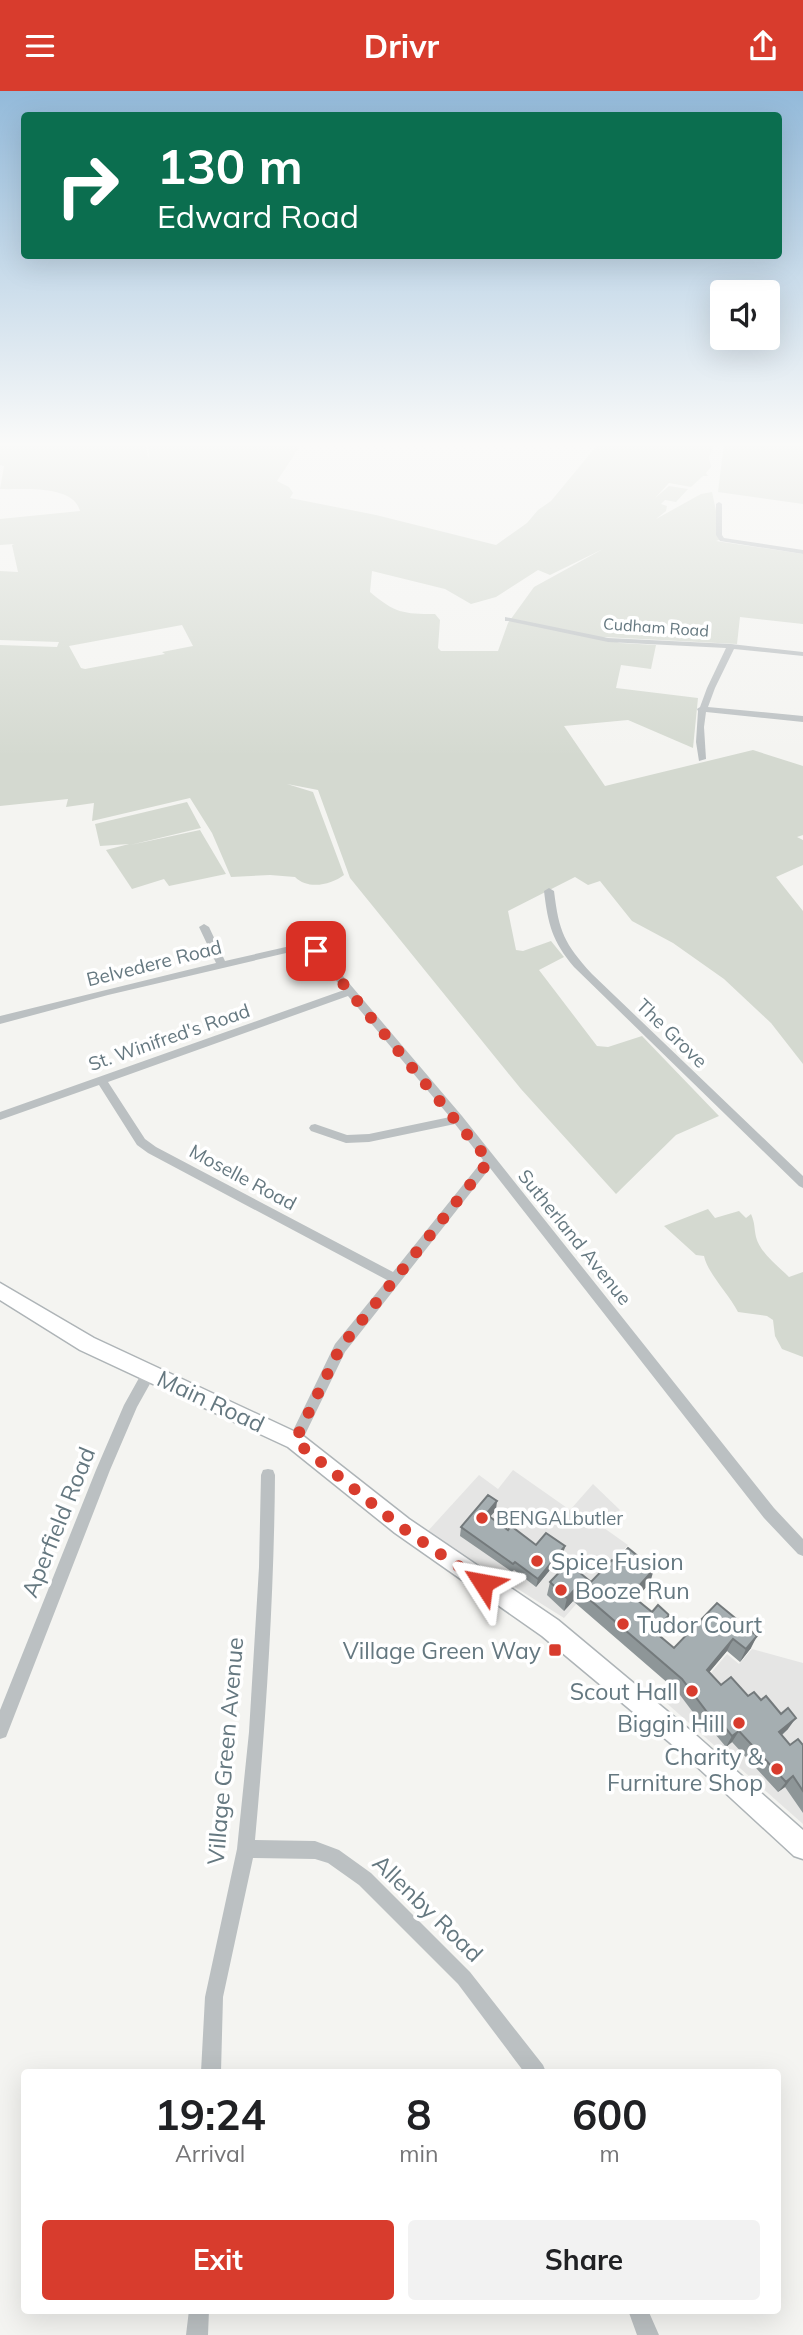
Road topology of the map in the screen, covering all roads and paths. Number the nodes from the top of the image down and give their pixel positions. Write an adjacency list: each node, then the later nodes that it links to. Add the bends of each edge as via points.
1 (774, 548): 2 (street)
2 (803, 552)
3 (508, 619): 4 (street, Cudham Road, via 608,640)
4 (731, 646): 5 (street, Cudham Road); 6 (street)
5 (803, 654)
6 (701, 709): 7 (street); 8 (street, via 698,739)
7 (803, 719)
8 (702, 759)
9 (549, 891): 20 (street, The Grove, via 554,930 562,948)
10 (204, 927): 12 (street)
11 (316, 951): 12 (street, Belvedere Road, via 299,947); 13 (street, Sutherland Avenue)
12 (222, 965): 14 (street, Belvedere Road)
13 (350, 992): 15 (street, St. Winifred's Road); 17 (street, Sutherland Avenue)
14 (0, 1020)
15 (101, 1080): 16 (street, St. Winifred's Road); 21 (street, Moselle Road, via 141,1142 152,1150)
16 (0, 1116)
17 (458, 1119): 18 (street, via 369,1138 345,1139); 19 (street, Sutherland Avenue)
18 (316, 1128)
19 (489, 1161): 21 (street); 26 (street, Sutherland Avenue, via 769,1513)
20 (803, 1183)
21 (394, 1278): 24 (street, via 340,1348)
22 (0, 1290): 23 (main road, Main Road, via 88,1344)
23 (149, 1373): 24 (main road, Main Road); 27 (street, Aperfield Road, via 103,1470)
24 (295, 1441): 28 (main road, Main Road, via 401,1527 550,1628)
25 (268, 1475): 29 (street, Village Green Avenue, via 267,1567)
26 (803, 1549)
27 (0, 1731)
28 (803, 1847)
29 (246, 1849): 30 (street, Village Green Avenue, via 215,1997); 31 (street, Allenby Road, via 315,1850 333,1856 365,1879 464,1978)
30 (211, 2069)
31 (534, 2069)
32 (199, 2314): 34 (street)
33 (640, 2314): 35 (street)
34 (197, 2335)
35 (648, 2335)

